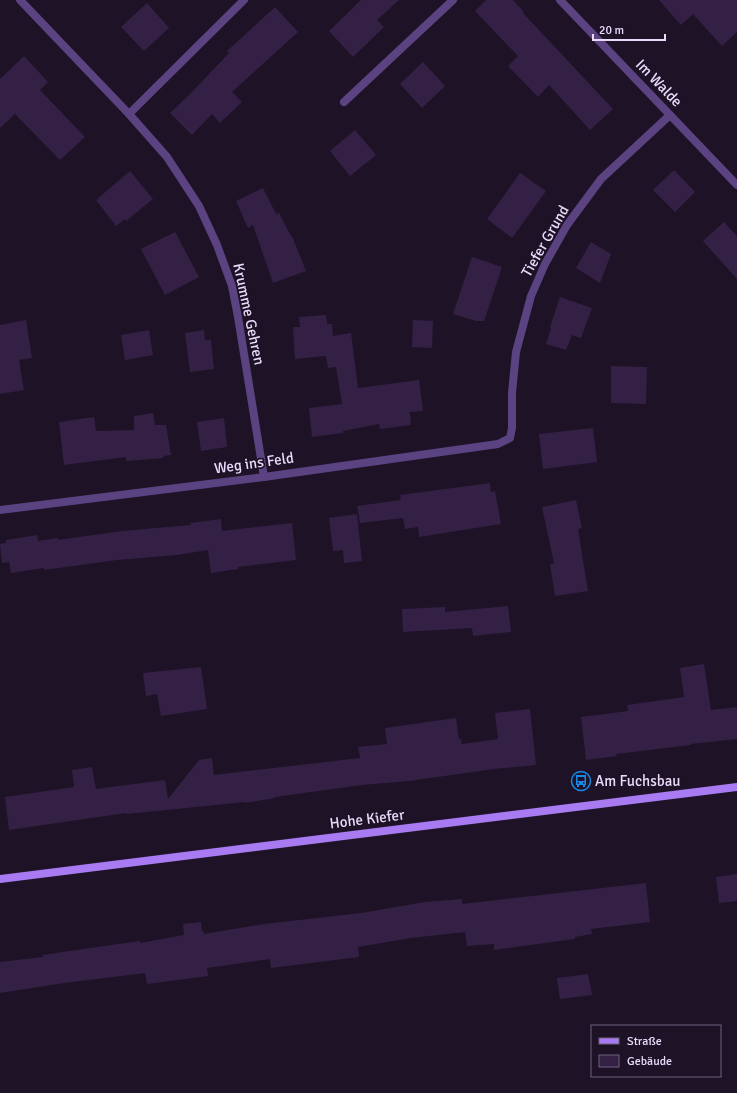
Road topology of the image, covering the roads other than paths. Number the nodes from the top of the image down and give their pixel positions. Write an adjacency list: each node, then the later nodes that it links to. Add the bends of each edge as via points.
1 (20, 0): 6 (street, Krumme Gehren)
2 (244, 0): 6 (street)
3 (453, 0): 5 (street)
4 (560, 0): 7 (street, Im Walde)
5 (344, 102)
6 (129, 114): 10 (street, Krumme Gehren, via 167,157 199,206 217,245 232,286)
7 (670, 115): 8 (street, Im Walde); 9 (street, Tiefer Grund, via 601,179 567,225 545,264 531,296 516,352)
8 (737, 185)
9 (510, 438): 10 (street, Weg ins Feld, via 498,444)
10 (264, 476): 11 (street, Weg ins Feld)
11 (0, 510)
12 (737, 787): 13 (street, Hohe Kiefer)
13 (0, 879)

